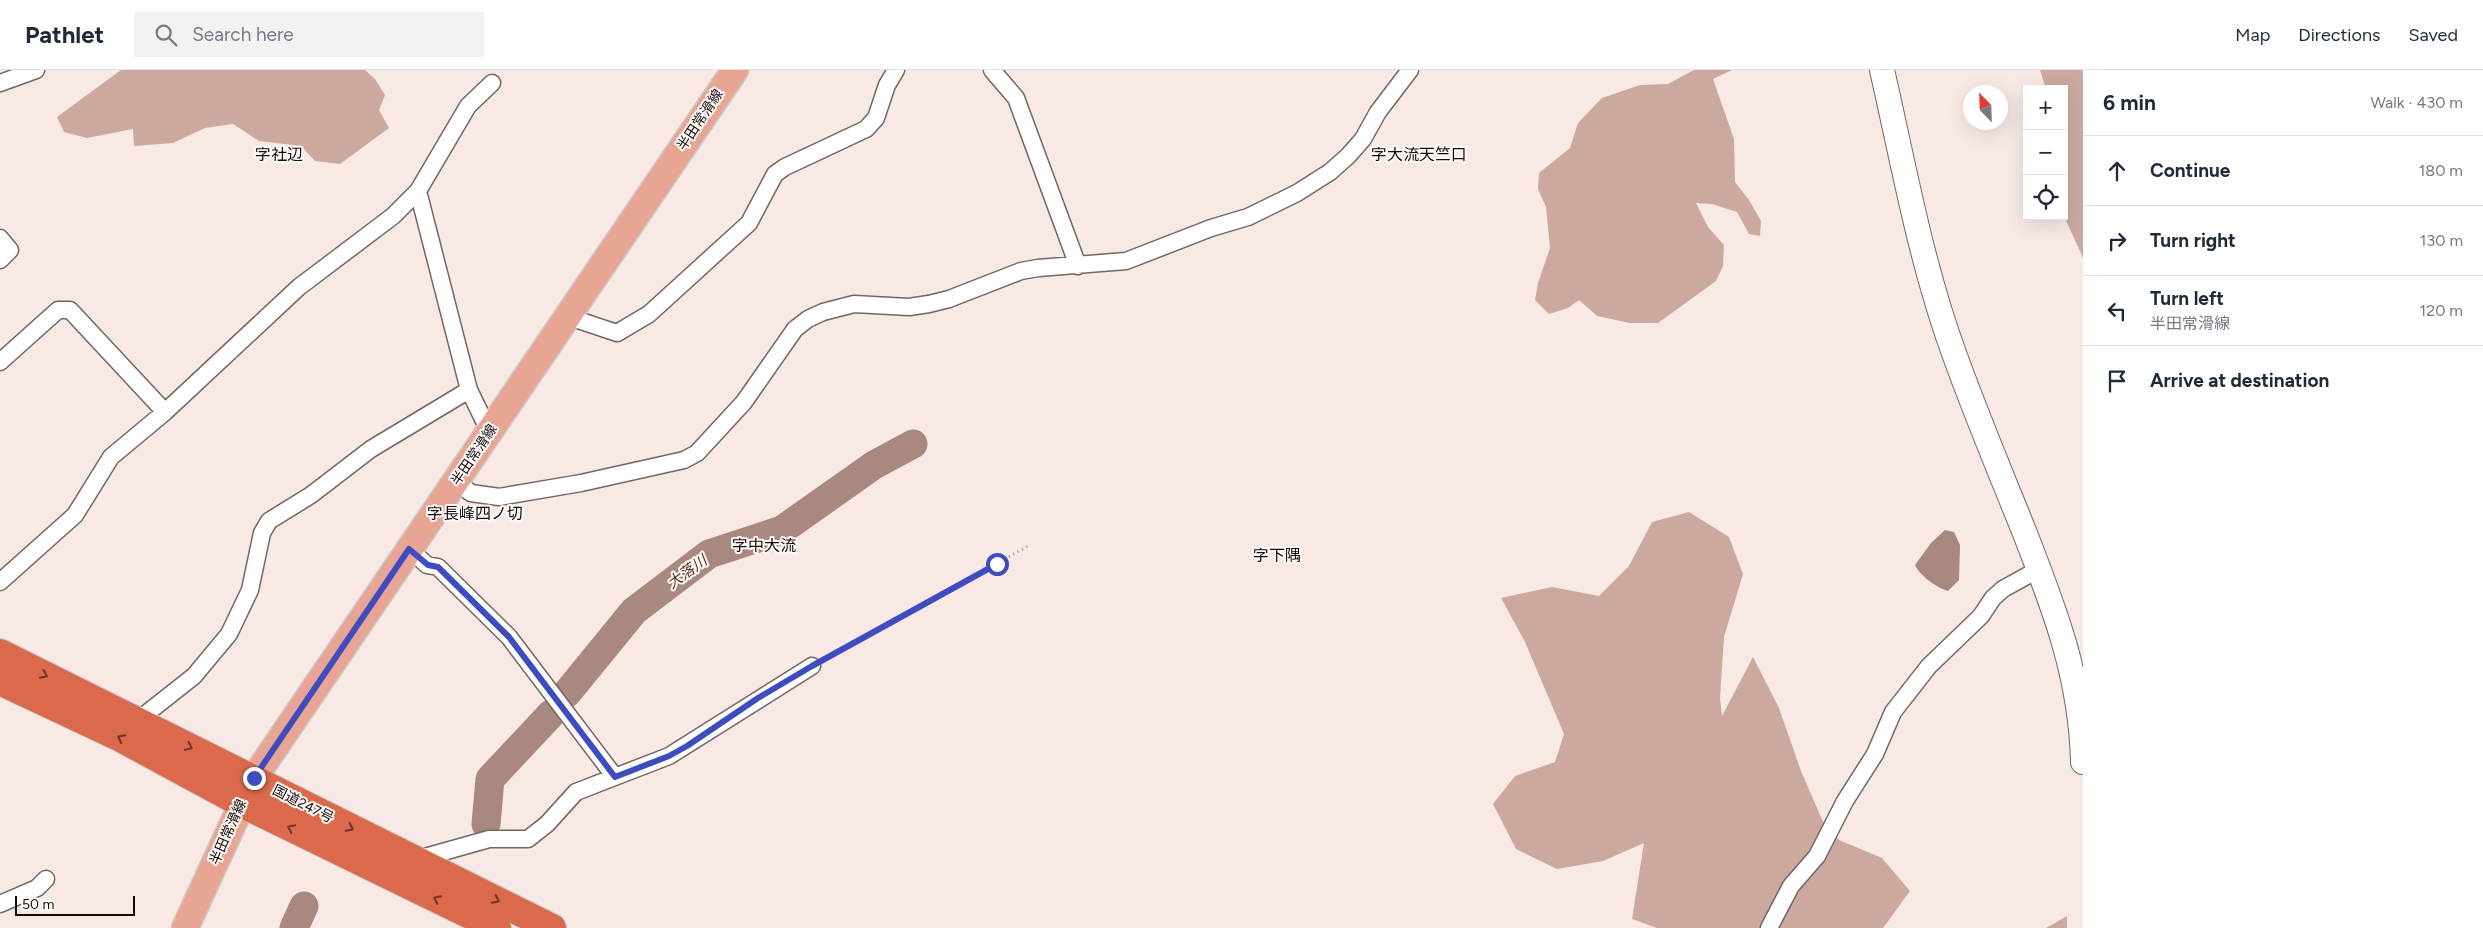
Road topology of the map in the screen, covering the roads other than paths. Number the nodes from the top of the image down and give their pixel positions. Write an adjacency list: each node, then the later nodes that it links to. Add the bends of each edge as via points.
1 (36, 70): 7 (street)
2 (734, 70): 13 (main road, 半田常滑線)
3 (896, 70): 13 (street, via 887,85 876,118 866,129 775,174 749,222 649,314 617,333)
4 (992, 70): 12 (street, via 1016,98)
5 (1410, 70): 12 (street, via 1348,156 1297,193 1248,217 1136,258)
6 (1882, 70): 20 (street, via 1935,296 1955,356)
7 (0, 83)
8 (492, 83): 9 (street, via 468,106)
9 (418, 191): 15 (street); 16 (street, via 392,216 299,287)
10 (0, 238): 11 (street, via 10,250)
11 (0, 260)
12 (1078, 266): 18 (street, via 1021,271 949,300 928,304 854,304 823,312 796,329 744,402 698,453 684,460 581,484 499,497 471,493)
13 (566, 316): 17 (main road, 半田常滑線)
14 (0, 362): 16 (street, via 58,310 70,310)
15 (469, 390): 17 (street); 25 (street, via 371,449 311,495 269,520 262,533 250,590 229,634 194,676)
16 (165, 412): 21 (street, via 111,457 75,515)
17 (489, 431): 18 (main road, 半田常滑線)
18 (456, 482): 19 (main road, 半田常滑線)
19 (409, 549): 27 (street, via 428,565 438,567 509,637); 28 (main road, 半田常滑線)
20 (2039, 569): 26 (street, via 2062,629 2074,677); 36 (street, via 1993,598 1981,616 1929,666 1893,712 1875,754 1817,856 1791,886)
21 (0, 582)
22 (0, 654): 25 (highway, 国道247号, one-way to 25)
23 (812, 666): 27 (street, via 687,746)
24 (0, 681): 29 (highway, 国道247号, one-way to 24, via 119,737)
25 (137, 721): 28 (highway, 国道247号, one-way to 28)
26 (2083, 762)
27 (615, 777): 30 (street, via 576,792 528,839 489,839 425,857)
28 (254, 778): 29 (main road, 半田常滑線); 30 (highway, 国道247号, one-way to 30)
29 (241, 803): 33 (main road, 半田常滑線); 34 (highway, 国道247号, one-way to 29)
30 (420, 863): 35 (highway, 国道247号, one-way to 35)
31 (46, 878): 32 (street, via 37,888)
32 (0, 904)
33 (185, 928)
34 (497, 928)
35 (552, 928)
36 (1769, 928)

